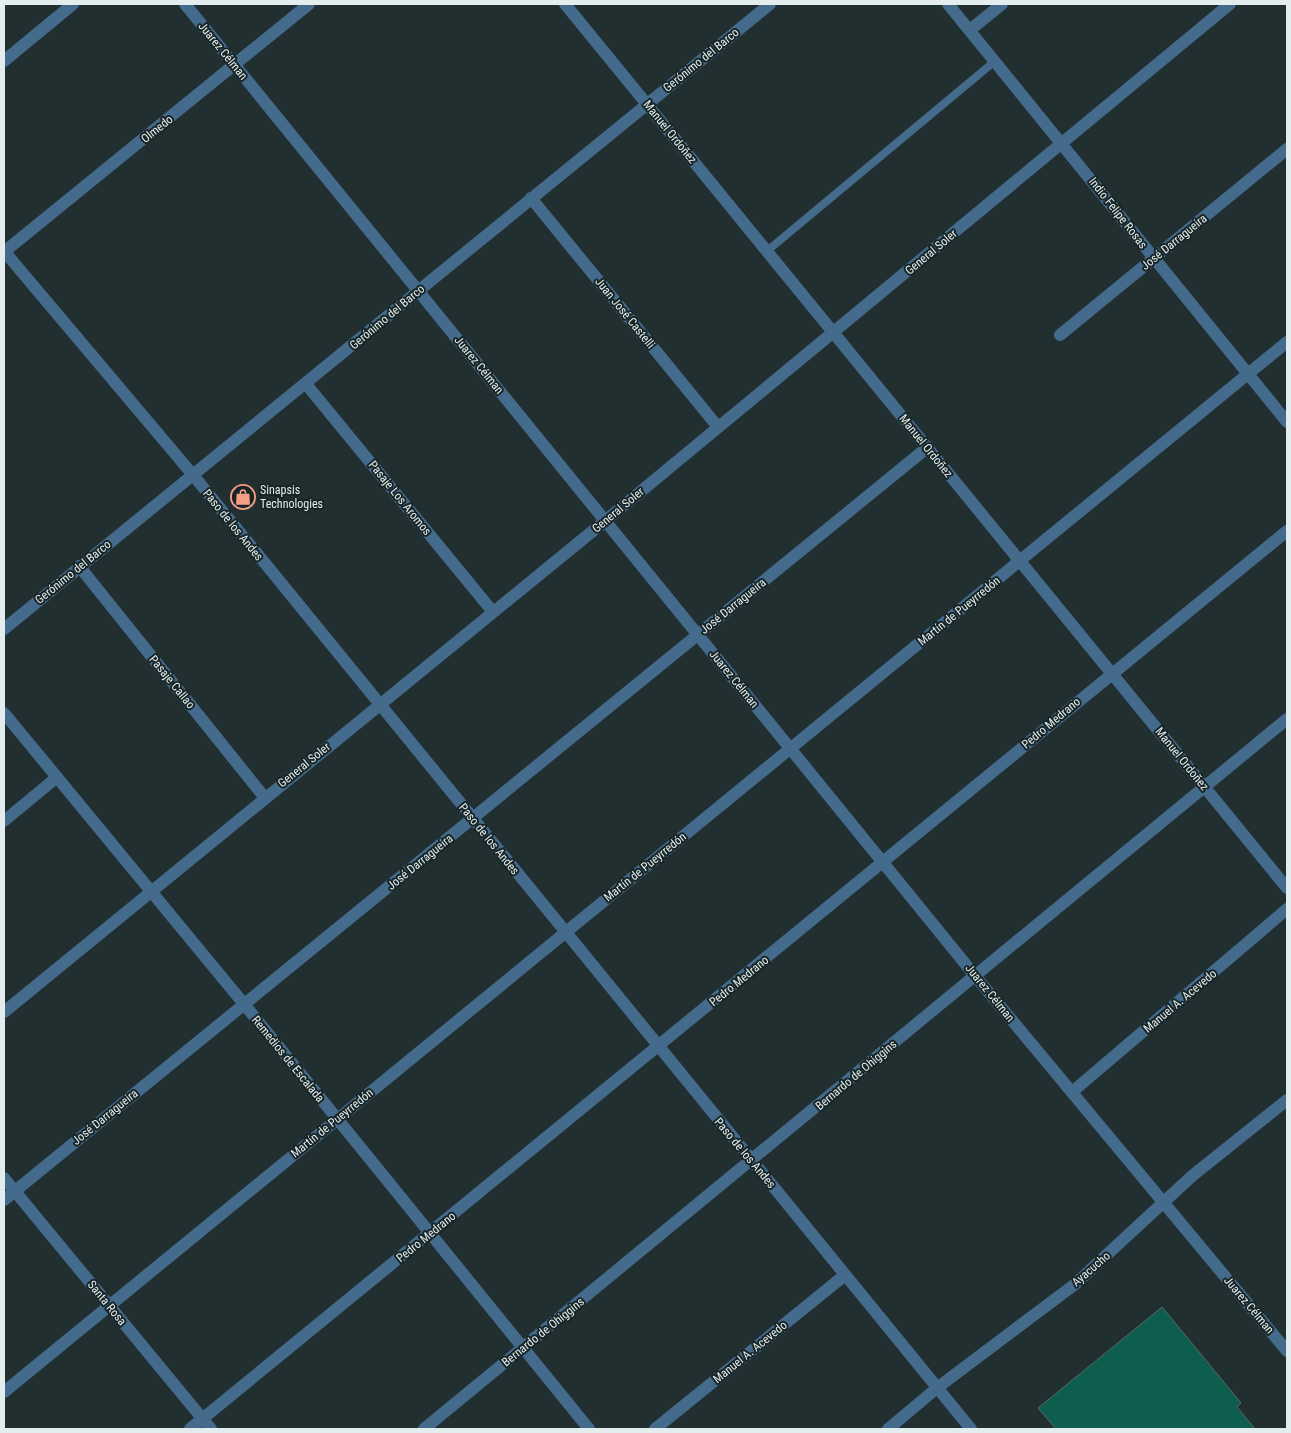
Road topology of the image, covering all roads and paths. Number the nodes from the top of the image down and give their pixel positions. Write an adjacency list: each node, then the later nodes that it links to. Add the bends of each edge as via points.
1 (73, 4): 10 (street)
2 (185, 4): 12 (street, Juarez Célman)
3 (309, 4): 12 (street, Olmedo)
4 (565, 4): 13 (street, Manuel Ordoñez)
5 (770, 4): 13 (street, Gerónimo del Barco)
6 (948, 4): 9 (street, Indio Felipe Rosas)
7 (1002, 4): 9 (street)
8 (1230, 4): 14 (street, General Soler)
9 (970, 30): 11 (street, Indio Felipe Rosas)
10 (4, 61)
11 (995, 61): 14 (street, Indio Felipe Rosas); 17 (lane)
12 (235, 66): 18 (street, Olmedo); 20 (street, Juarez Célman)
13 (647, 104): 16 (street, Gerónimo del Barco); 17 (street, Manuel Ordoñez)
14 (1062, 143): 19 (street, Indio Felipe Rosas); 21 (street, General Soler)
15 (1287, 149): 19 (street, José Darragueira)
16 (531, 198): 20 (street, Gerónimo del Barco); 27 (street, Juan José Castelli)
17 (767, 251): 21 (street, Manuel Ordoñez)
18 (4, 252): 29 (street, Paso de los Andes)
19 (1154, 259): 22 (street, José Darragueira); 24 (street, Indio Felipe Rosas)
20 (419, 290): 25 (street, Gerónimo del Barco); 30 (street, Juarez Célman)
21 (833, 332): 27 (street, General Soler); 28 (street, Manuel Ordoñez)
22 (1060, 335)
23 (1287, 342): 24 (street, Martín de Pueyrredón)
24 (1248, 375): 26 (street, Indio Felipe Rosas); 32 (street, Martín de Pueyrredón)
25 (306, 384): 29 (street, Gerónimo del Barco); 34 (street, Pasaje Los Aromos)
26 (1287, 422)
27 (718, 427): 30 (street, General Soler)
28 (928, 448): 32 (street, Manuel Ordoñez); 36 (street, José Darragueira)
29 (192, 475): 33 (street, Gerónimo del Barco); 38 (street, Paso de los Andes)
30 (605, 521): 34 (street, General Soler); 36 (street, Juarez Célman)
31 (1287, 531): 37 (street, Pedro Medrano)
32 (1020, 561): 37 (street, Manuel Ordoñez); 41 (street, Martín de Pueyrredón)
33 (79, 566): 35 (street, Gerónimo del Barco); 44 (street, Pasaje Callao)
34 (493, 612): 38 (street, General Soler)
35 (4, 629)
36 (698, 634): 41 (street, Juarez Célman); 45 (street, José Darragueira)
37 (1112, 673): 43 (street, Manuel Ordoñez); 47 (street, Pedro Medrano)
38 (379, 704): 44 (street, General Soler); 45 (street, Paso de los Andes)
39 (4, 713): 42 (street, Remedios de Escalada)
40 (1287, 720): 43 (street, Bernardo de Ohiggins)
41 (791, 749): 47 (street, Juarez Célman); 51 (street, Martín de Pueyrredón)
42 (56, 778): 46 (street); 49 (street, Remedios de Escalada)
43 (1205, 787): 48 (street, Manuel Ordoñez); 52 (street, Bernardo de Ohiggins)
44 (265, 798): 49 (street, General Soler)
45 (473, 819): 51 (street, Paso de los Andes); 53 (street, José Darragueira)
46 (4, 821)
47 (884, 862): 52 (street, Juarez Célman); 55 (street, Pedro Medrano)
48 (1287, 888)
49 (151, 891): 53 (street, Remedios de Escalada); 54 (street, General Soler)
50 (1287, 909): 56 (street, Manuel A. Acevedo)
51 (564, 933): 55 (street, Paso de los Andes); 58 (street, Martín de Pueyrredón)
52 (976, 977): 56 (street, Juarez Célman); 59 (street, Bernardo de Ohiggins)
53 (244, 1004): 58 (street, Remedios de Escalada); 61 (street, José Darragueira)
54 (4, 1012)
55 (657, 1047): 59 (street, Paso de los Andes); 64 (street, Pedro Medrano)
56 (1072, 1092): 63 (street, Juarez Célman)
57 (1287, 1100): 63 (street, Ayacucho, via 1192,1176)
58 (337, 1119): 64 (street, Remedios de Escalada); 66 (street, Martín de Pueyrredón)
59 (752, 1161): 65 (street, Paso de los Andes); 67 (street, Bernardo de Ohiggins)
60 (4, 1178): 61 (street, Santa Rosa)
61 (15, 1191): 62 (street, José Darragueira); 66 (street, Santa Rosa)
62 (4, 1200)
63 (1164, 1203): 68 (street, Juarez Célman); 69 (street, Ayacucho, via 1074,1285)
64 (430, 1234): 67 (street, Remedios de Escalada); 71 (street, Pedro Medrano)
65 (846, 1275): 69 (street, Paso de los Andes); 75 (street, Manuel A. Acevedo)
66 (110, 1306): 70 (street, Martín de Pueyrredón); 71 (street, Santa Rosa)
67 (522, 1348): 73 (street, Bernardo de Ohiggins); 74 (street, Remedios de Escalada)
68 (1287, 1351)
69 (937, 1388): 76 (street, Ayacucho); 77 (street, Paso de los Andes)
70 (4, 1392)
71 (207, 1424): 72 (street, Pedro Medrano)
72 (190, 1429)
73 (424, 1429)
74 (589, 1429)
75 (656, 1429)
76 (888, 1429)
77 (971, 1429)

